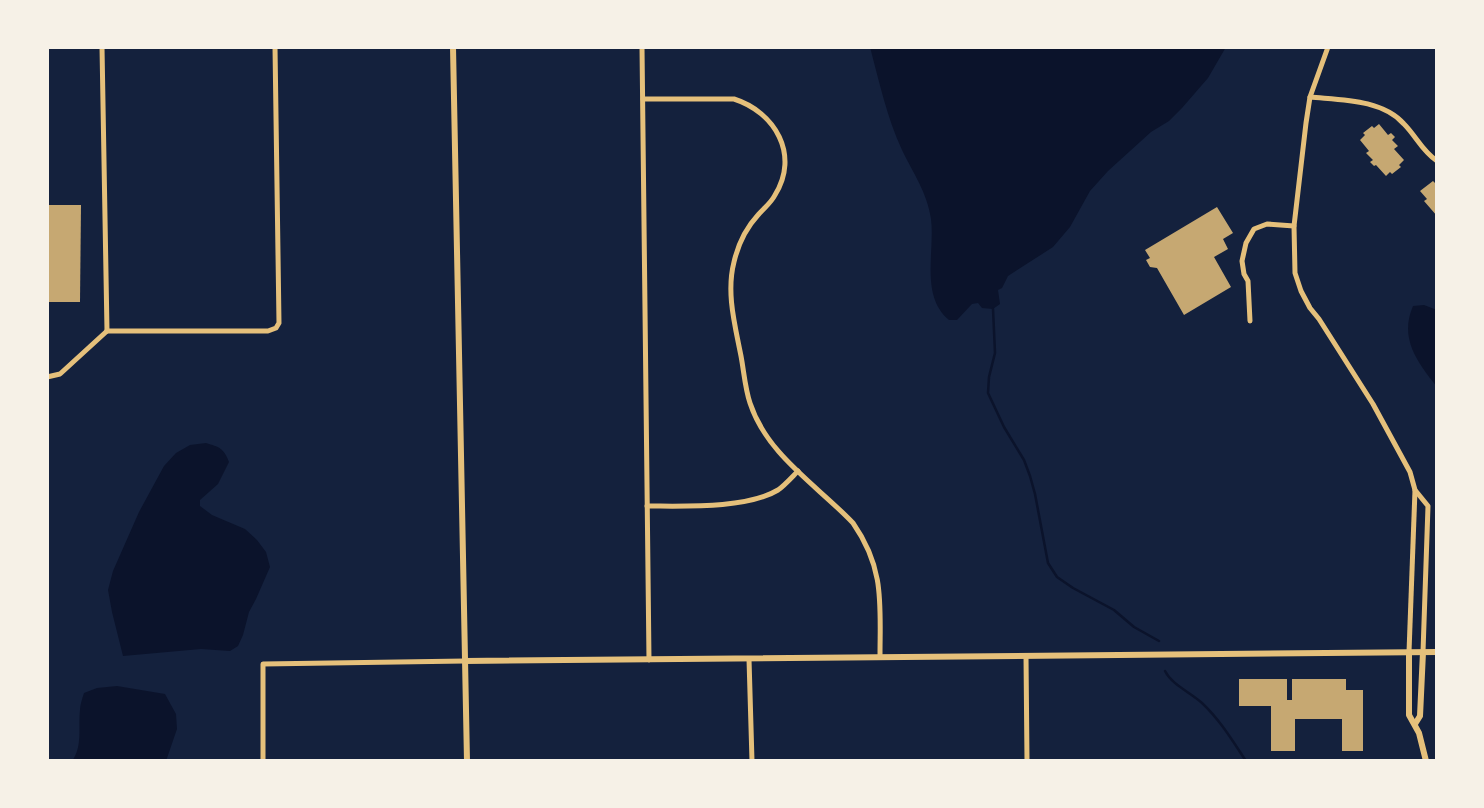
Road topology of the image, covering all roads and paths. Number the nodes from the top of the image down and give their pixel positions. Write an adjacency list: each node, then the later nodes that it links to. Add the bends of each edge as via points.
1 (102, 47): 11 (street)
2 (275, 47): 11 (street, via 280,318 276,328)
3 (453, 47): 25 (street)
4 (642, 47): 7 (street)
5 (1328, 47): 6 (street)
6 (1310, 97): 8 (street, via 1370,104 1387,111 1406,125); 9 (street)
7 (643, 99): 13 (street, via 734,99 765,116 779,135 785,160 781,184 739,245 731,292 755,418 773,446); 15 (street)
8 (1437, 161)
9 (1294, 226): 10 (street, via 1266,224 1254,229 1246,243 1242,261); 14 (street, via 1295,273 1301,291 1373,404)
10 (1250, 321)
11 (107, 331): 12 (street, via 60,374)
12 (47, 377)
13 (798, 471): 15 (street, via 778,490 741,502); 22 (street, via 853,523 870,552 879,586)
14 (1415, 489): 16 (street); 18 (street)
15 (647, 506): 24 (street)
16 (1428, 506): 17 (street); 19 (street)
17 (1437, 507)
18 (1409, 652): 19 (street); 21 (street); 26 (street, via 1409,715)
19 (1423, 652): 20 (street); 26 (street, via 1420,716)
20 (1437, 652)
21 (1026, 656): 22 (street); 30 (street)
22 (880, 657): 23 (street)
23 (749, 659): 24 (street); 29 (street)
24 (649, 660): 25 (street)
25 (465, 661): 27 (street, via 263,664); 28 (street)
26 (1415, 724): 31 (street)
27 (263, 761)
28 (467, 761)
29 (752, 761)
30 (1027, 761)
31 (1426, 761)

